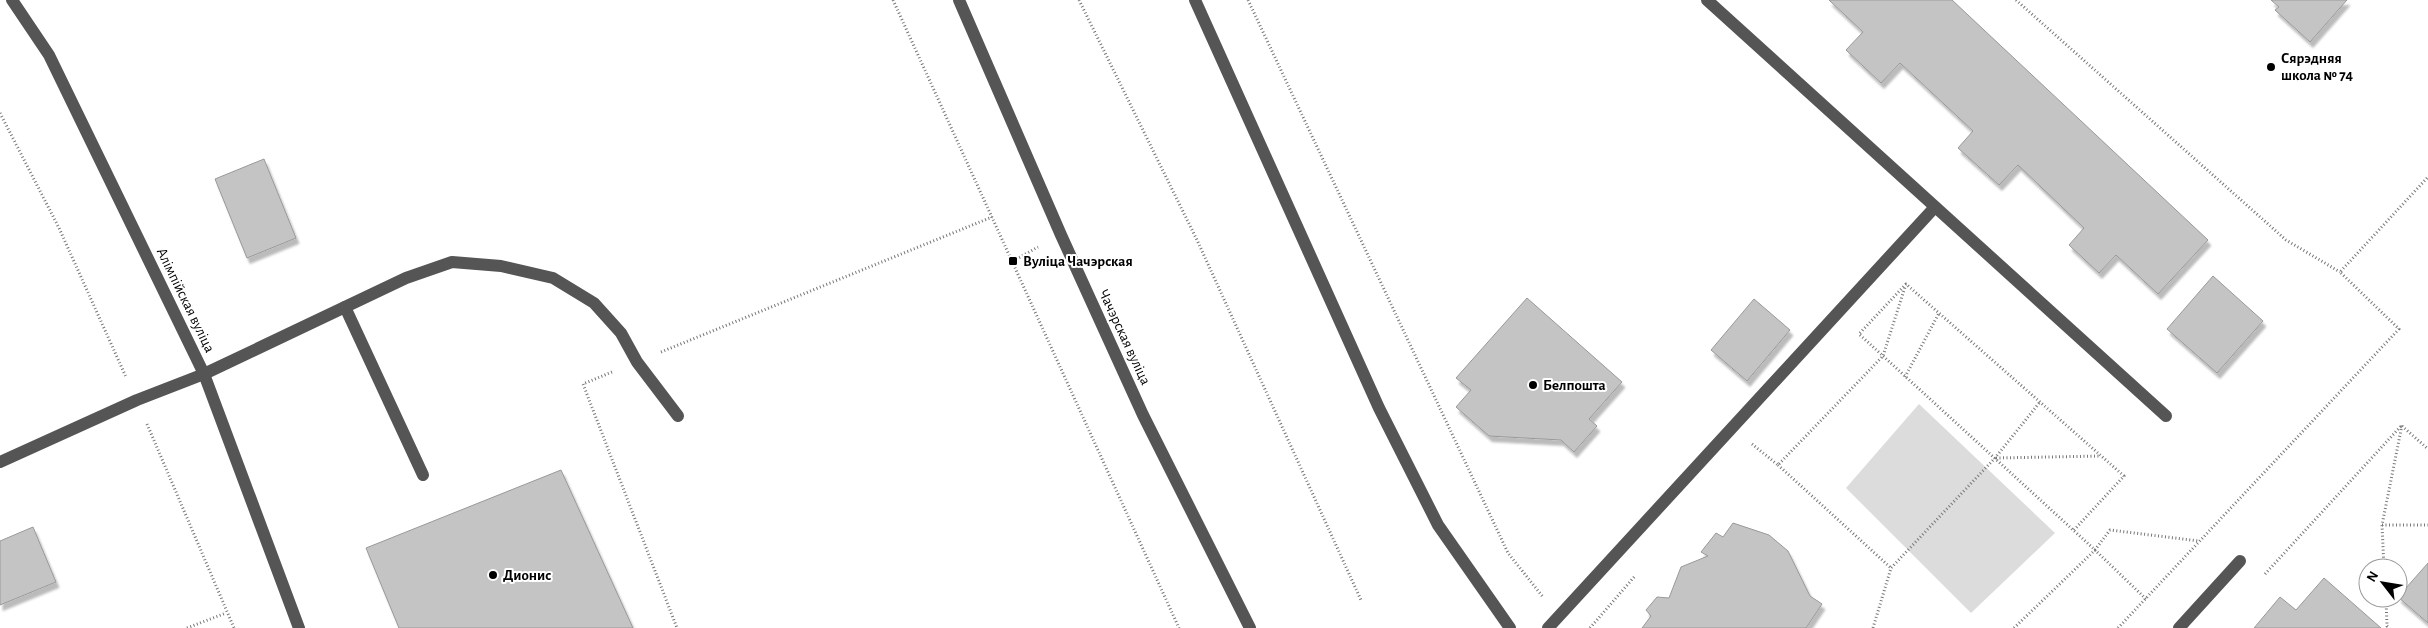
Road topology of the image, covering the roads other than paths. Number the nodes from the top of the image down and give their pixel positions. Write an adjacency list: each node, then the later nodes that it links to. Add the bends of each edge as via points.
1 (12, 0): 7 (street, Алімпійская вуліца, via 49,55)
2 (959, 0): 14 (street, Чачэрская вуліца, via 1143,415)
3 (1195, 0): 15 (street, via 1392,433 1438,525)
4 (1707, 0): 5 (street)
5 (1935, 206): 9 (street); 16 (street)
6 (345, 307): 7 (street); 8 (street, via 406,278 452,262 501,266 554,278 594,303 621,333 637,362); 11 (street)
7 (204, 374): 10 (street, via 137,400); 13 (street, Алімпійская вуліца)
8 (678, 416)
9 (2166, 416)
10 (0, 462)
11 (423, 475)
12 (2240, 561): 17 (street)
13 (299, 628)
14 (1250, 628)
15 (1510, 628)
16 (1548, 628)
17 (2179, 628)

